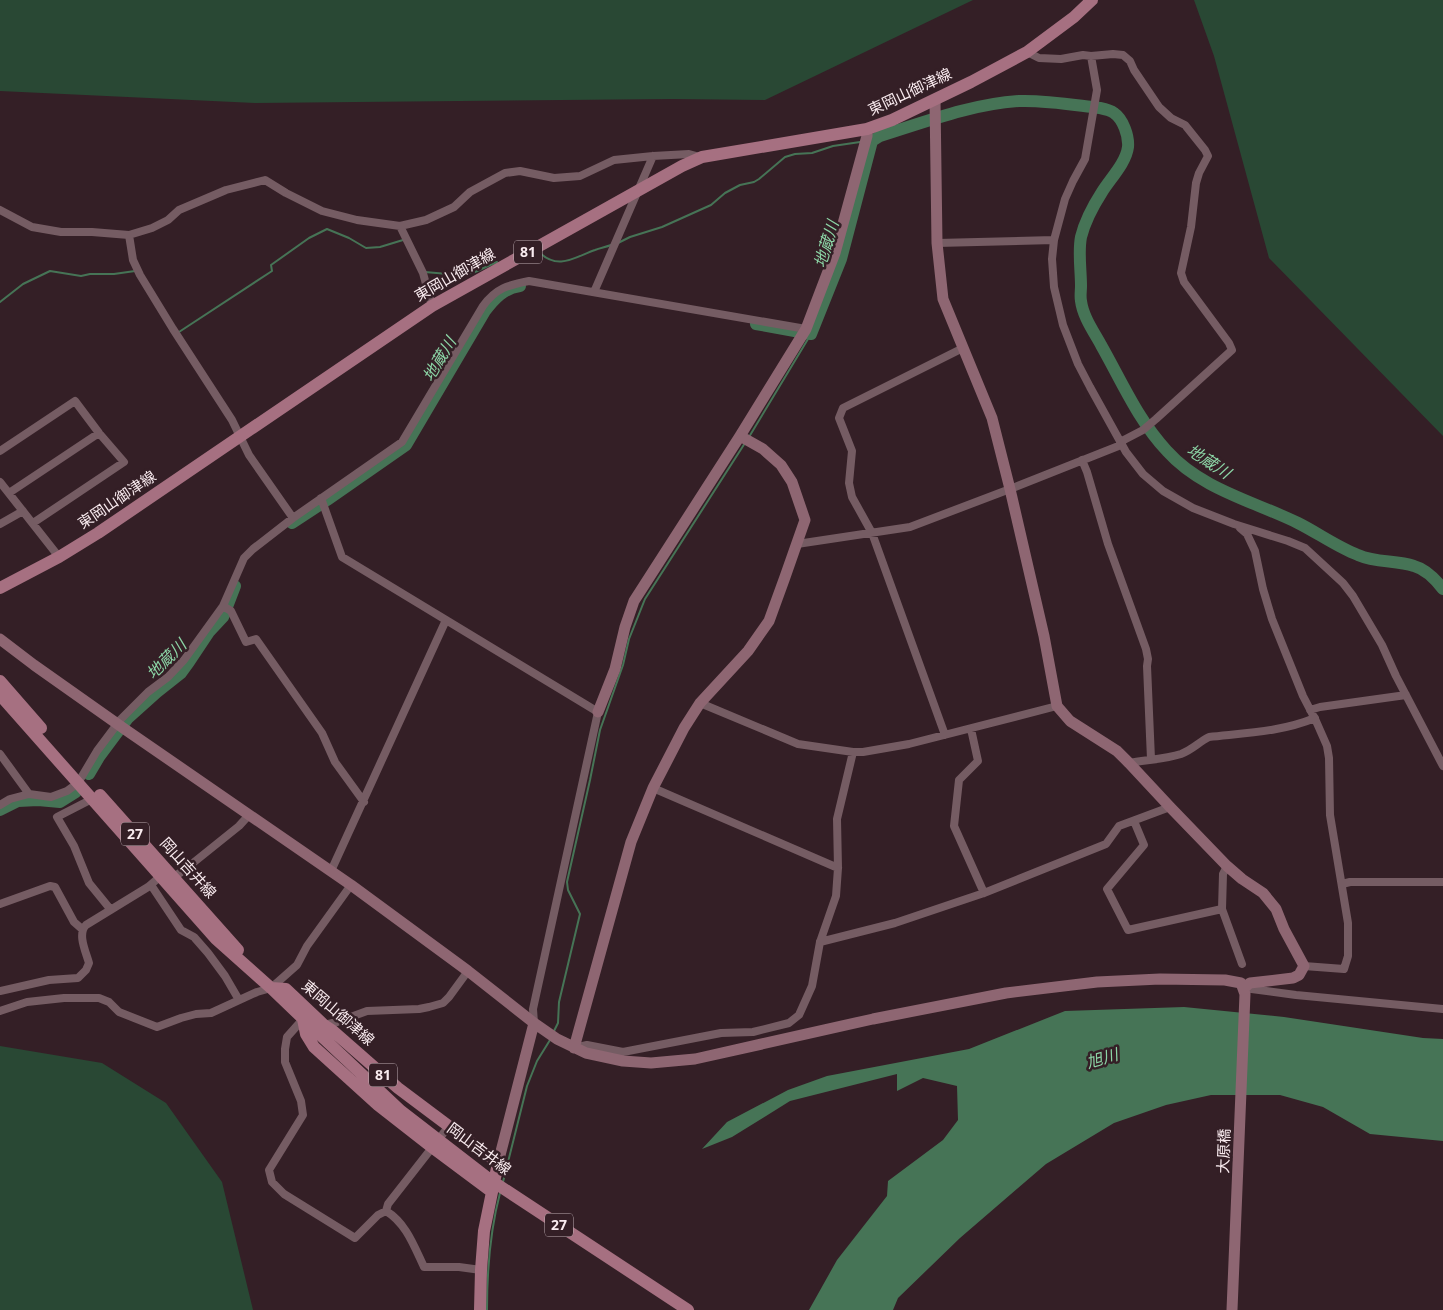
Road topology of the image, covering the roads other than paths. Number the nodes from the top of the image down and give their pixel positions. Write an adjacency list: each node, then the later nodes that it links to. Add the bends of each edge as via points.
1 (1092, 0): 2 (main road, 東岡山御津線 / 81)
2 (1027, 52): 3 (street, via 1039,58); 4 (main road, 東岡山御津線 / 81)
3 (1090, 56): 12 (street, via 1097,90 1085,159 1065,199); 21 (street, via 1123,55 1160,107 1185,125 1208,156 1196,183 1181,273 1232,350 1143,430)
4 (935, 100): 5 (main road, 東岡山御津線 / 81); 13 (street)
5 (867, 129): 7 (main road, 東岡山御津線 / 81); 16 (street, via 835,253)
6 (652, 156): 7 (street, via 689,154); 8 (street); 10 (street, via 614,160 580,176 554,178 520,171 505,172 470,192 454,208 426,220)
7 (702, 158): 8 (main road, 東岡山御津線 / 81)
8 (638, 192): 14 (street); 15 (main road, 東岡山御津線 / 81)
9 (0, 210): 11 (street, via 32,227 61,232)
10 (400, 226): 11 (street, via 322,211 265,180 226,190 179,210 152,228); 15 (street, via 423,272)
11 (130, 235): 19 (street, via 133,260 140,275)
12 (1054, 240): 13 (street); 21 (street, via 1054,287 1063,325 1078,364)
13 (937, 243): 17 (street, via 943,299)
14 (594, 292): 16 (street); 27 (street, via 530,281 514,284 492,295 402,442)
15 (432, 306): 19 (main road, 東岡山御津線 / 81)
16 (806, 329): 20 (street)
17 (964, 348): 25 (street, via 992,418); 33 (street, via 843,408 838,418 852,451 849,483 852,497)
18 (99, 433): 22 (street, via 76,402); 26 (street); 30 (street, via 124,462)
19 (240, 436): 29 (street, via 249,455); 35 (main road, 東岡山御津線 / 81)
20 (740, 436): 34 (street, via 763,449 781,465 792,482 804,520); 46 (street, via 634,602 615,669)
21 (1121, 444): 23 (street); 32 (street, via 1144,474 1163,491 1193,508)
22 (0, 451)
23 (1082, 460): 25 (street); 53 (street, via 1146,649)
24 (0, 482): 26 (street)
25 (1010, 489): 33 (street, via 910,527); 44 (street)
26 (8, 493): 28 (street)
27 (321, 498): 29 (street); 38 (street, via 342,557)
28 (23, 511): 30 (street); 31 (street)
29 (293, 518): 37 (street, via 244,558)
30 (32, 523): 35 (street)
31 (0, 524)
32 (1234, 524): 42 (street, via 1304,548 1344,583 1382,645); 45 (street, via 1247,534 1255,551 1272,619)
33 (872, 534): 34 (street); 50 (street)
34 (797, 544): 43 (street, via 769,621 748,651)
35 (59, 558): 36 (main road, 東岡山御津線 / 81)
36 (0, 588)
37 (223, 606): 48 (street, via 184,660 148,692); 60 (street, via 231,611 246,642 256,639 322,733 335,762)
38 (446, 620): 46 (street); 60 (street)
39 (0, 639): 48 (street)
40 (0, 681): 56 (main road, 岡山吉井線 / 27)
41 (0, 695): 56 (main road, 岡山吉井線 / 27)
42 (1406, 695): 45 (street); 55 (street)
43 (700, 703): 51 (street, via 798,744); 57 (street)
44 (1057, 706): 49 (street); 54 (street, via 1070,721 1117,751)
45 (1310, 710): 47 (street)
46 (598, 712): 88 (street, via 532,1009)
47 (1314, 718): 53 (street, via 1276,730 1209,737 1181,754); 70 (street, via 1328,752 1330,815)
48 (122, 727): 56 (street, via 97,751); 63 (street)
49 (971, 729): 50 (street); 72 (street, via 978,760 959,780 954,826)
50 (945, 735): 51 (street)
51 (853, 752): 66 (street, via 837,819)
52 (0, 754): 58 (street)
53 (1151, 759): 54 (street)
54 (1129, 763): 62 (street)
55 (1443, 766)
56 (80, 779): 58 (street, via 51,797); 59 (main road, 岡山吉井線 / 27); 68 (main road, 岡山吉井線 / 27)
57 (652, 788): 66 (street); 90 (street, via 631,842)
58 (29, 794): 61 (street)
59 (92, 799): 68 (main road, 岡山吉井線 / 27); 75 (street, via 57,817 74,846 89,883)
60 (364, 802): 67 (street)
61 (0, 805)
62 (1170, 808): 64 (street); 65 (street)
63 (249, 815): 67 (street); 68 (street, via 239,826)
64 (1134, 821): 72 (street, via 1120,826 1106,844); 74 (street, via 1144,845 1107,889 1128,930)
65 (1227, 866): 74 (street, via 1223,874); 79 (street, via 1263,893 1276,909)
66 (838, 868): 77 (street, via 836,896)
67 (331, 871): 71 (street)
68 (163, 878): 75 (street); 81 (main road, 岡山吉井線 / 27, via 216,939); 84 (street, via 181,930 194,937 208,953)
69 (1443, 882): 70 (street)
70 (1342, 884): 79 (street, via 1348,923 1348,956 1344,969)
71 (351, 885): 80 (street); 81 (street, via 297,965)
72 (984, 893): 77 (street, via 895,923)
73 (0, 904): 76 (street, via 50,886 55,888 74,922)
74 (1222, 909): 78 (street)
75 (111, 910): 76 (street)
76 (82, 929): 82 (street, via 89,963 78,978 49,980)
77 (820, 942): 90 (street, via 812,986 799,1015 788,1023 753,1032 720,1033 623,1052 587,1045)
78 (1242, 964)
79 (1304, 966): 83 (street, via 1299,975 1292,978 1250,983)
80 (468, 971): 88 (street); 89 (street, via 442,1003 429,1008 367,1011)
81 (271, 988): 84 (street); 87 (main road, 岡山吉井線 / 27); 89 (main road, 東岡山御津線 / 81, via 286,989)
82 (0, 991)
83 (1244, 991): 85 (street); 90 (street, via 1241,984 1226,980 1160,979 1097,982 1006,993 669,1062 623,1061); 99 (street, 大原橋)
84 (239, 1000): 86 (street, via 211,1014 196,1014 156,1028 119,1012 99,998 27,1002)
85 (1443, 1010)
86 (0, 1011)
87 (303, 1019): 89 (main road, 岡山吉井線 / 27); 92 (main road, 東岡山御津線 / 81, via 306,1034 314,1047 378,1104); 95 (street, via 288,1037 284,1049 285,1062 301,1101 302,1116 269,1170 272,1182 284,1194 355,1238)
88 (537, 1025): 90 (street); 93 (street)
89 (321, 1029): 91 (main road, 東岡山御津線 / 81, via 333,1031 398,1088); 92 (main road, 岡山吉井線 / 27)
90 (574, 1048)
91 (448, 1126): 92 (street); 93 (main road, 東岡山御津線 / 81)
92 (433, 1141): 94 (main road, 東岡山御津線 / 81); 95 (street); 98 (main road, 岡山吉井線 / 27)
93 (498, 1163): 94 (main road)
94 (492, 1192): 96 (main road)
95 (386, 1211): 96 (street, via 410,1237 424,1267)
96 (481, 1270): 97 (main road)
97 (480, 1310)
98 (688, 1310)
99 (1232, 1310)

